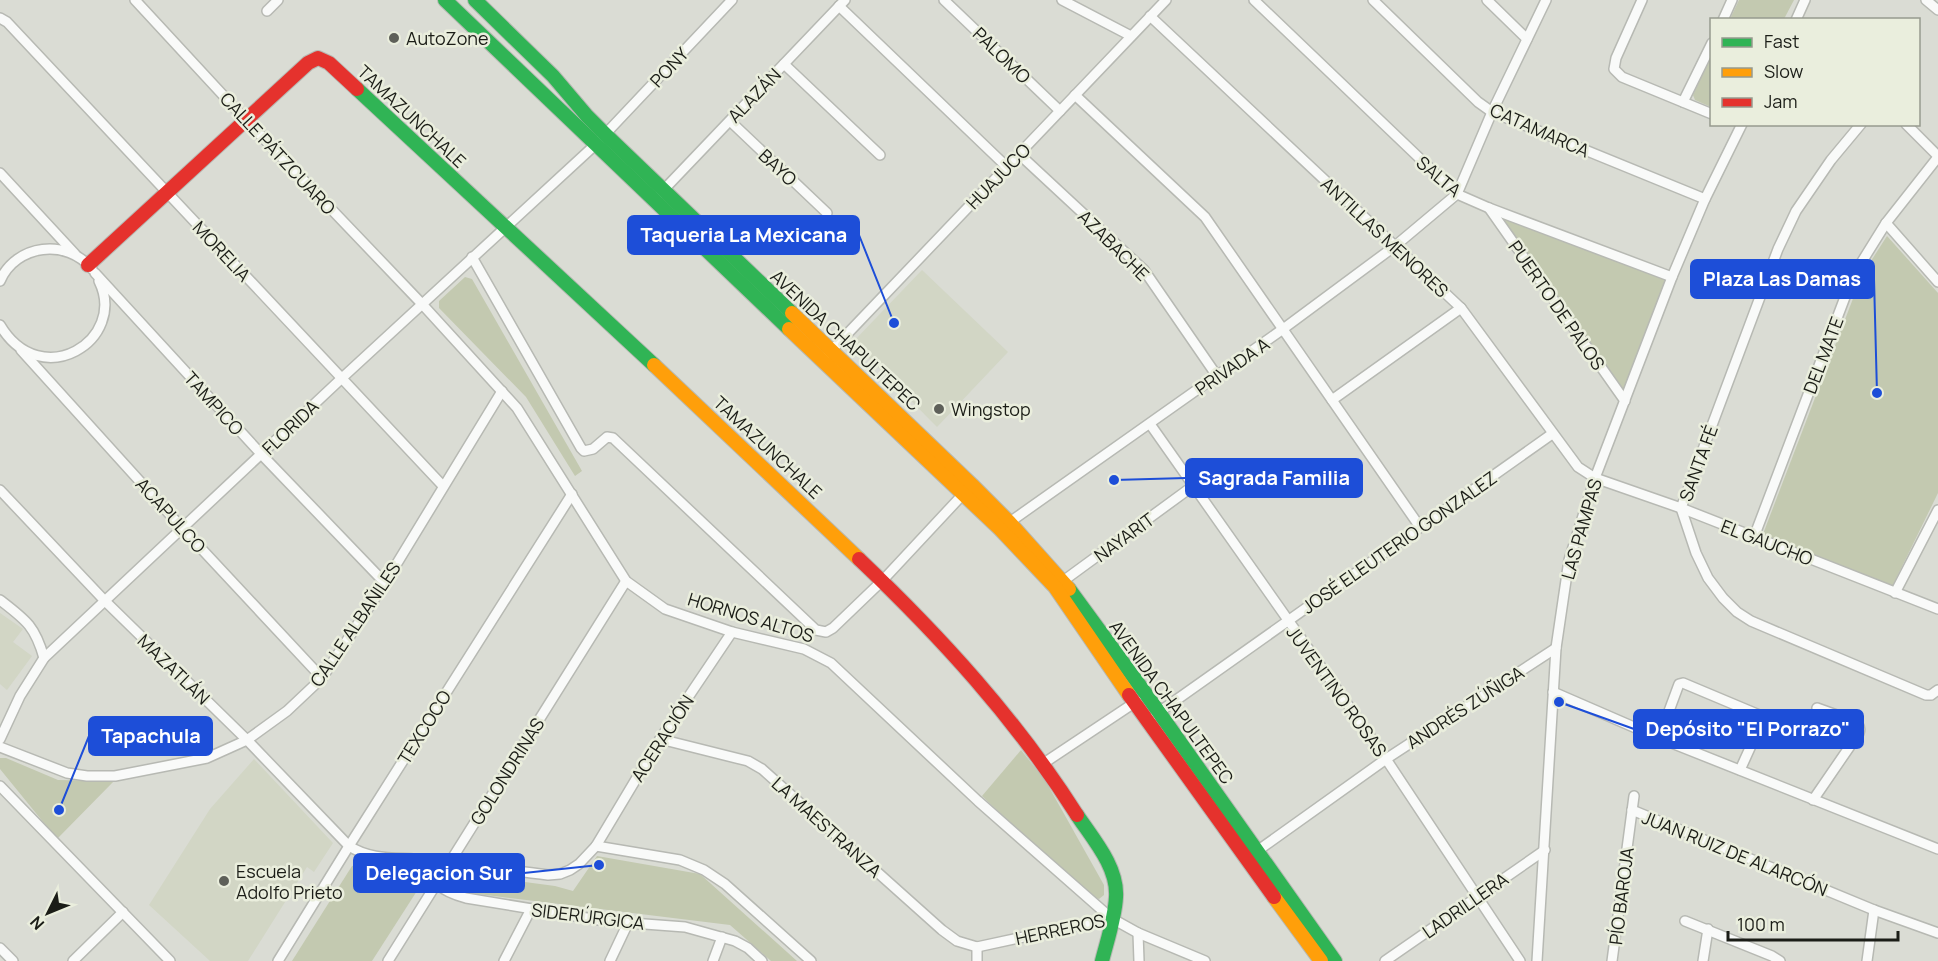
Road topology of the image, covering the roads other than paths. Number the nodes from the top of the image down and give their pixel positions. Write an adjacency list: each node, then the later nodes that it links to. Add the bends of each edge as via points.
1 (135, 0): 33 (street, CALLE PÁTZCUARO)
2 (278, 0): 19 (street)
3 (445, 0): 38 (main road, AVENIDA CHAPULTEPEC, via 552,101)
4 (475, 0): 38 (main road, AVENIDA CHAPULTEPEC, via 553,76)
5 (732, 0): 38 (street, PONY)
6 (944, 0): 30 (street, PALOMO)
7 (1062, 0): 24 (street)
8 (1166, 0): 20 (street, HUAJUCO)
9 (1254, 0): 46 (street, SALTA)
10 (1373, 0): 31 (street, CATAMARCA)
11 (1487, 0): 25 (street)
12 (1546, 0): 25 (street)
13 (1642, 0): 29 (street, via 1614,69 1622,77)
14 (1732, 0): 22 (street)
15 (1806, 0): 23 (street)
16 (1926, 0): 18 (street)
17 (842, 3): 27 (street, ALAZÁN); 42 (street)
18 (1938, 10)
19 (267, 11)
20 (1150, 16): 24 (street, HUAJUCO); 53 (street, ANTILLAS MENORES)
21 (0, 18): 45 (street, MORELIA)
22 (1724, 18)
23 (1797, 18)
24 (1131, 36): 28 (street, HUAJUCO)
25 (1527, 39): 31 (street)
26 (1710, 47): 29 (street)
27 (784, 64): 34 (street, ALAZÁN); 40 (street)
28 (1075, 95): 30 (street, HUAJUCO); 63 (street, via 1204,217)
29 (1683, 102): 32 (street)
30 (1060, 111): 39 (street, HUAJUCO)
31 (1492, 112): 46 (street); 47 (street, CATAMARCA)
32 (1710, 113)
33 (246, 120): 45 (main road); 52 (main road, TAMAZUNCHALE, via 318,58 329,63); 60 (street, CALLE PÁTZCUARO)
34 (730, 120): 44 (street, ALAZÁN); 50 (street, BAYO)
35 (1740, 126): 47 (street, LAS PAMPAS)
36 (1859, 126): 82 (street, SANTA FÉ, via 1796,211 1778,249)
37 (1908, 126): 41 (street)
38 (600, 140): 44 (main road, AVENIDA CHAPULTEPEC); 48 (main road); 52 (street, FLORIDA)
39 (1019, 154): 42 (street, HUAJUCO); 68 (street, AZABACHE, via 1143,270)
40 (880, 155)
41 (1938, 156): 51 (street, DEL MATE)
42 (1007, 167): 67 (street, HUAJUCO)
43 (0, 173): 54 (street)
44 (662, 190): 48 (street, ALAZÁN); 67 (main road, AVENIDA CHAPULTEPEC)
45 (167, 193): 56 (main road); 69 (street, MORELIA)
46 (1457, 194): 49 (street, SALTA); 53 (street, PRIVADA A)
47 (1705, 199): 57 (street, LAS PAMPAS)
48 (653, 201): 67 (main road)
49 (1489, 208): 57 (street, SALTA); 72 (street, PUERTO DE PALOS)
50 (827, 213)
51 (1886, 223): 59 (street); 87 (street, DEL MATE, via 1852,276)
52 (505, 227): 55 (street, FLORIDA); 89 (main road, TAMAZUNCHALE)
53 (1395, 246): 61 (street, ANTILLAS MENORES); 63 (street, PRIVADA A)
54 (76, 255): 56 (street, TAMPICO); 58 (street, via 60,249 28,253 14,261)
55 (472, 257): 60 (street, FLORIDA); 89 (street, HORNOS ALTOS, via 584,451 591,451 607,437 613,438 811,626 822,632 833,628)
56 (92, 269): 66 (street, via 102,286 104,301 100,322 89,341 78,350 50,358); 75 (street, TAMPICO)
57 (1672, 277): 72 (street, LAS PAMPAS)
58 (0, 281)
59 (1938, 282)
60 (422, 304): 69 (street, FLORIDA); 70 (street, HORNOS ALTOS)
61 (1461, 308): 71 (street); 74 (street, ANTILLAS MENORES)
62 (0, 325): 64 (street)
63 (1283, 329): 68 (street, PRIVADA A); 71 (street)
64 (8, 339): 65 (street); 66 (street, ACAPULCO)
65 (0, 346)
66 (21, 350): 86 (street, ACAPULCO)
67 (826, 356): 80 (main road, AVENIDA CHAPULTEPEC)
68 (1217, 376): 73 (street, PRIVADA A)
69 (342, 378): 75 (street, FLORIDA); 77 (street, MORELIA)
70 (502, 391): 77 (street, CALLE ALBAÑILES); 81 (street, HORNOS ALTOS)
71 (1332, 400): 85 (street)
72 (1625, 401): 76 (street, LAS PAMPAS)
73 (1150, 424): 78 (street, JUVENTINO ROSAS); 84 (street, PRIVADA A)
74 (1552, 434): 76 (street, ANTILLAS MENORES, via 1578,467); 85 (street, JOSÉ ELEUTERIO GONZALEZ)
75 (262, 455): 86 (street, FLORIDA); 90 (street, TAMPICO)
76 (1595, 477): 82 (street, EL GAUCHO); 98 (street, LAS PAMPAS, via 1569,560)
77 (443, 486): 90 (street, CALLE ALBAÑILES)
78 (1193, 486): 91 (street, NAYARIT); 96 (street, JUVENTINO ROSAS)
79 (0, 490): 94 (street, MAZATLÁN)
80 (968, 490): 84 (main road, AVENIDA CHAPULTEPEC); 89 (street)
81 (572, 494): 88 (street, HORNOS ALTOS); 119 (street, TEXCOCO)
82 (1681, 508): 87 (street, EL GAUCHO); 102 (street, SANTA FÉ, via 1708,578 1737,612)
83 (1938, 510): 92 (street)
84 (1005, 526): 91 (main road, AVENIDA CHAPULTEPEC)
85 (1420, 527): 96 (street, JOSÉ ELEUTERIO GONZALEZ)
86 (183, 529): 94 (street, FLORIDA); 100 (street, ACAPULCO)
87 (1754, 537): 92 (street, EL GAUCHO)
88 (626, 580): 97 (street, HORNOS ALTOS, via 665,609); 125 (street, GOLONDRINAS)
89 (883, 580): 113 (main road, TAMAZUNCHALE, via 980,683)
90 (385, 583): 100 (street, CALLE ALBAÑILES)
91 (1059, 584): 103 (main road, AVENIDA CHAPULTEPEC); 104 (main road)
92 (1895, 592): 95 (street, EL GAUCHO)
93 (0, 600): 99 (street, via 31,627)
94 (105, 601): 99 (street, FLORIDA); 110 (street, MAZATLÁN)
95 (1938, 609)
96 (1287, 620): 106 (street, JOSÉ ELEUTERIO GONZALEZ); 112 (street, JUVENTINO ROSAS)
97 (732, 632): 109 (street, ACERACIÓN); 131 (street, HORNOS ALTOS, via 804,649 831,663 978,801)
98 (1556, 648): 101 (street, LAS PAMPAS); 112 (street, ANDRÉS ZÚÑIGA)
99 (44, 658): 108 (street, FLORIDA)
100 (322, 678): 110 (street, CALLE ALBAÑILES, via 287,711)
101 (1553, 692): 107 (street); 122 (street, LAS PAMPAS)
102 (1934, 693)
103 (1146, 694): 104 (street); 106 (main road, AVENIDA CHAPULTEPEC)
104 (1134, 703): 106 (main road); 113 (street)
105 (1817, 708): 117 (street, via 1853,721 1860,729)
106 (1152, 717): 123 (main road, AVENIDA CHAPULTEPEC)
107 (1659, 738): 114 (street); 114 (street, via 1683,683 1764,717)
108 (0, 739)
109 (660, 739): 120 (street, ACERACIÓN); 138 (street, LA MAESTRANZA, via 748,761 762,769 942,930 957,941)
110 (247, 740): 111 (street, CALLE ALBAÑILES, via 207,758 115,776 67,773); 119 (street, MAZATLÁN)
111 (0, 747)
112 (1386, 759): 123 (street, ANDRÉS ZÚÑIGA); 127 (street, JUVENTINO ROSAS)
113 (1044, 763): 131 (main road, TAMAZUNCHALE, via 1111,867 1116,898)
114 (1740, 771): 117 (street)
115 (0, 786): 130 (street)
116 (1634, 796): 118 (street, PÍO BAROJA)
117 (1812, 800): 121 (street)
118 (1632, 810): 129 (street, JUAN RUIZ DE ALARCÓN); 159 (street, PÍO BAROJA)
119 (349, 846): 124 (street, SIDERÚRGICA, via 368,855); 143 (street, TEXCOCO)
120 (596, 846): 125 (street, SIDERÚRGICA, via 579,864 560,874); 149 (street, via 680,861 704,870)
121 (1938, 849)
122 (1545, 850): 127 (street, LADRILLERA); 158 (street, LAS PAMPAS)
123 (1252, 855): 154 (main road); 155 (main road, AVENIDA CHAPULTEPEC)
124 (424, 860): 125 (street, SIDERÚRGICA); 126 (street)
125 (450, 863): 126 (street, GOLONDRINAS)
126 (436, 884): 128 (street, SIDERÚRGICA, via 466,898); 144 (street, GOLONDRINAS)
127 (1477, 896): 156 (street, LADRILLERA); 157 (street, JUVENTINO ROSAS)
128 (531, 909): 133 (street, SIDERÚRGICA); 145 (street)
129 (1874, 910): 136 (street, JUAN RUIZ DE ALARCÓN); 162 (street)
130 (123, 912): 141 (street); 142 (street)
131 (1111, 918): 135 (street, HERREROS); 138 (street, HERREROS); 151 (main road)
132 (1684, 921): 134 (street)
133 (628, 923): 137 (street, SIDERÚRGICA, via 685,927); 146 (street)
134 (1708, 929): 160 (street); 161 (street)
135 (1138, 933): 152 (street); 153 (street, HERREROS)
136 (1938, 933)
137 (722, 937): 147 (street); 148 (street, SIDERÚRGICA, via 748,948)
138 (977, 947): 150 (street)
139 (0, 948): 140 (street)
140 (13, 961)
141 (73, 961)
142 (170, 961)
143 (278, 961)
144 (388, 961)
145 (504, 961)
146 (610, 961)
147 (713, 961)
148 (762, 961)
149 (811, 961)
150 (977, 961)
151 (1102, 961)
152 (1138, 961)
153 (1205, 961)
154 (1321, 961)
155 (1335, 961)
156 (1385, 961)
157 (1520, 961)
158 (1538, 961)
159 (1612, 961)
160 (1703, 961)
161 (1780, 961)
162 (1867, 961)

